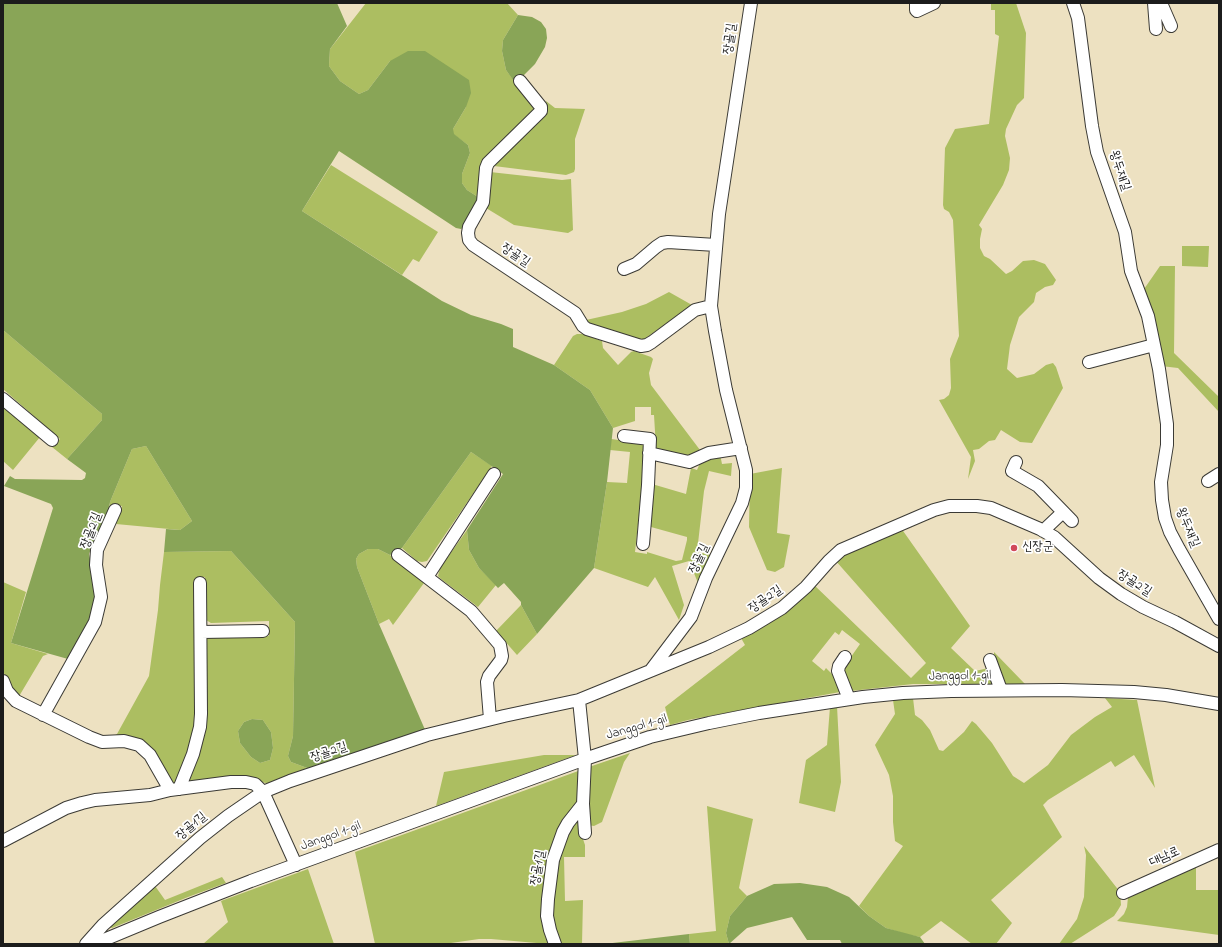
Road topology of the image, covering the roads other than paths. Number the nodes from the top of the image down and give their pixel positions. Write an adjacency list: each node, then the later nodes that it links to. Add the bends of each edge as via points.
1 (751, 3): 10 (street, 장골길)
2 (916, 3): 3 (street, via 917,11)
3 (934, 3)
4 (1073, 3): 13 (street, 왕두재길, via 1078,18 1097,152 1125,232 1131,271 1148,316)
5 (1154, 3): 8 (street)
6 (1161, 3): 7 (street)
7 (1171, 26)
8 (1156, 29)
9 (520, 81): 12 (street, 장골길, via 540,107 540,111 488,163 483,202 469,227 469,240 473,245 575,313 587,329 641,346 652,342 695,310)
10 (716, 245): 11 (street, via 662,243 636,264); 12 (street, 장골길)
11 (624, 269)
12 (712, 306): 18 (street, 장골길, via 726,390)
13 (1154, 345): 14 (street); 32 (street, 왕두재길, via 1167,424 1160,482 1165,518 1176,544)
14 (1089, 362)
15 (3, 399): 17 (street)
16 (624, 436): 19 (street, via 650,439)
17 (52, 440)
18 (741, 448): 19 (street, via 718,450 689,462); 38 (street, 장골길, via 746,470 746,488 742,502 706,578 691,617)
19 (649, 453): 28 (street)
20 (1016, 462): 25 (street, via 1012,471 1038,486)
21 (494, 474): 30 (street)
22 (1219, 474): 23 (street)
23 (1208, 481)
24 (115, 510): 44 (street, 장골2길, via 97,550 96,565 102,598 95,622)
25 (1063, 512): 26 (street); 27 (street)
26 (1072, 521)
27 (1043, 531): 35 (street, 장골2길, via 1054,537 1121,594); 38 (street, 장골2길, via 991,508 963,505 934,510 841,550 806,587 749,628)
28 (643, 544)
29 (398, 555): 30 (street)
30 (427, 577): 45 (street, via 471,611 500,645 501,660 488,678)
31 (200, 583): 34 (street)
32 (1219, 619)
33 (263, 631): 34 (street)
34 (201, 632): 47 (street, via 200,727 194,754)
35 (1219, 646)
36 (845, 657): 41 (street, via 838,670)
37 (990, 660): 40 (street)
38 (650, 672): 42 (street, 장골2길)
39 (3, 681): 44 (street, via 16,702)
40 (1001, 690): 41 (street, Janggol 1-gil, via 903,693); 43 (street, Janggol 1-gil, via 1134,692)
41 (849, 699): 46 (street, Janggol 1-gil, via 709,723 650,737)
42 (579, 700): 45 (street, 장골2길); 46 (street)
43 (1219, 704)
44 (43, 715): 47 (street, via 96,740 117,740 139,745 150,755)
45 (490, 719): 48 (street, 장골2길, via 427,735)
46 (585, 759): 49 (street); 53 (street, Janggol 1-gil)
47 (175, 790): 48 (street, via 246,782 256,784); 51 (street, via 82,803 66,808)
48 (263, 792): 53 (street); 55 (street, 장골1길, via 200,838 103,925)
49 (583, 804): 50 (street); 57 (street, 장골1길, via 568,822 553,860 548,916)
50 (585, 833)
51 (3, 841)
52 (1219, 850): 54 (street, 대남로)
53 (296, 865): 56 (street, Janggol 1-gil)
54 (1123, 893)
55 (86, 944)
56 (94, 944)
57 (555, 944)

